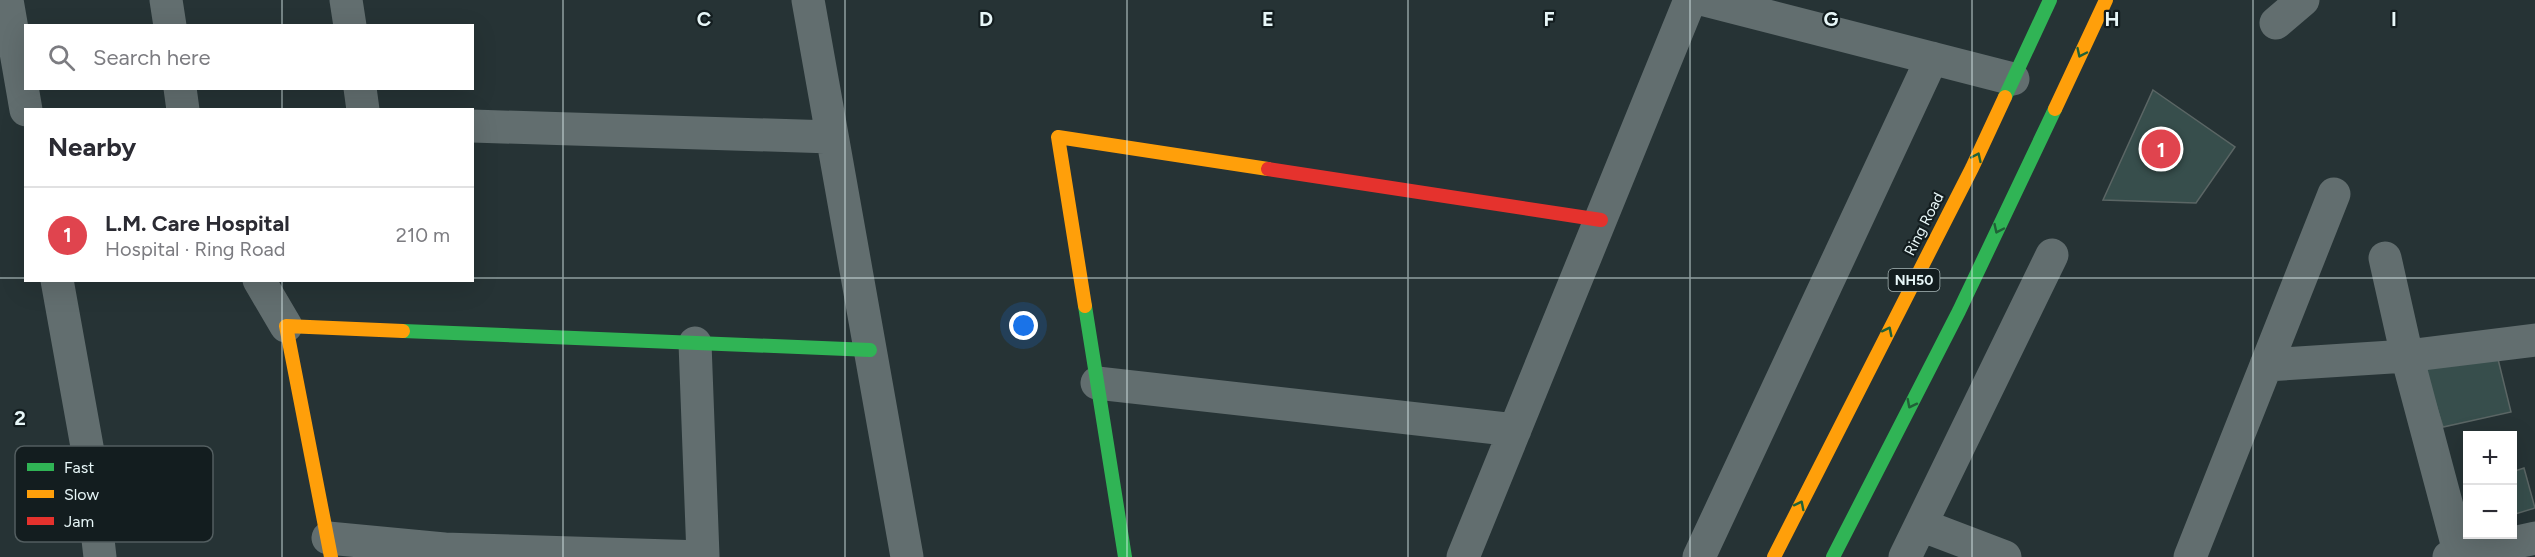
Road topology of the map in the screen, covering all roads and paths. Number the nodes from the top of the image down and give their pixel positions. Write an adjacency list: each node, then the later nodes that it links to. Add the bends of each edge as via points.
1 (7, 0): 17 (street)
2 (166, 0): 11 (street)
3 (346, 0): 12 (street)
4 (808, 0): 21 (street)
5 (1690, 0): 23 (street)
6 (2050, 0): 14 (main road, Ring Road / NH50)
7 (2106, 0): 51 (main road, one-way to 51, via 1959,311)
8 (2302, 0): 10 (street)
9 (1717, 2): 13 (street)
10 (2276, 23)
11 (170, 24)
12 (350, 24)
13 (1932, 58): 14 (street); 49 (street)
14 (2013, 79): 50 (main road, Ring Road / NH50, one-way to 14)
15 (180, 90): 18 (street)
16 (360, 90): 19 (street)
17 (26, 108)
18 (183, 108)
19 (363, 108)
20 (474, 126): 21 (street)
21 (832, 136): 31 (street)
22 (2334, 194): 33 (street)
23 (1600, 220): 34 (main road, via 1058,137); 35 (street)
24 (2052, 255): 37 (street)
25 (2385, 258): 32 (street)
26 (57, 282): 36 (street)
27 (259, 282): 28 (street)
28 (285, 326): 30 (main road); 40 (main road)
29 (2535, 340): 32 (street)
30 (695, 343): 31 (main road); 43 (street)
31 (870, 350): 46 (street)
32 (2408, 356): 33 (street); 44 (street)
33 (2266, 365): 54 (street)
34 (1097, 383): 35 (street); 47 (main road)
35 (1515, 430): 48 (street)
36 (87, 446)
37 (1921, 525): 52 (street); 53 (street)
38 (2535, 538): 44 (street)
39 (98, 542): 45 (street)
40 (329, 547): 41 (street)
41 (444, 553): 42 (street)
42 (586, 555): 43 (street)
43 (703, 556)
44 (2454, 556)
45 (100, 557)
46 (907, 557)
47 (1125, 557)
48 (1463, 557)
49 (1699, 557)
50 (1774, 557)
51 (1833, 557)
52 (1905, 557)
53 (2005, 557)
54 (2190, 557)

